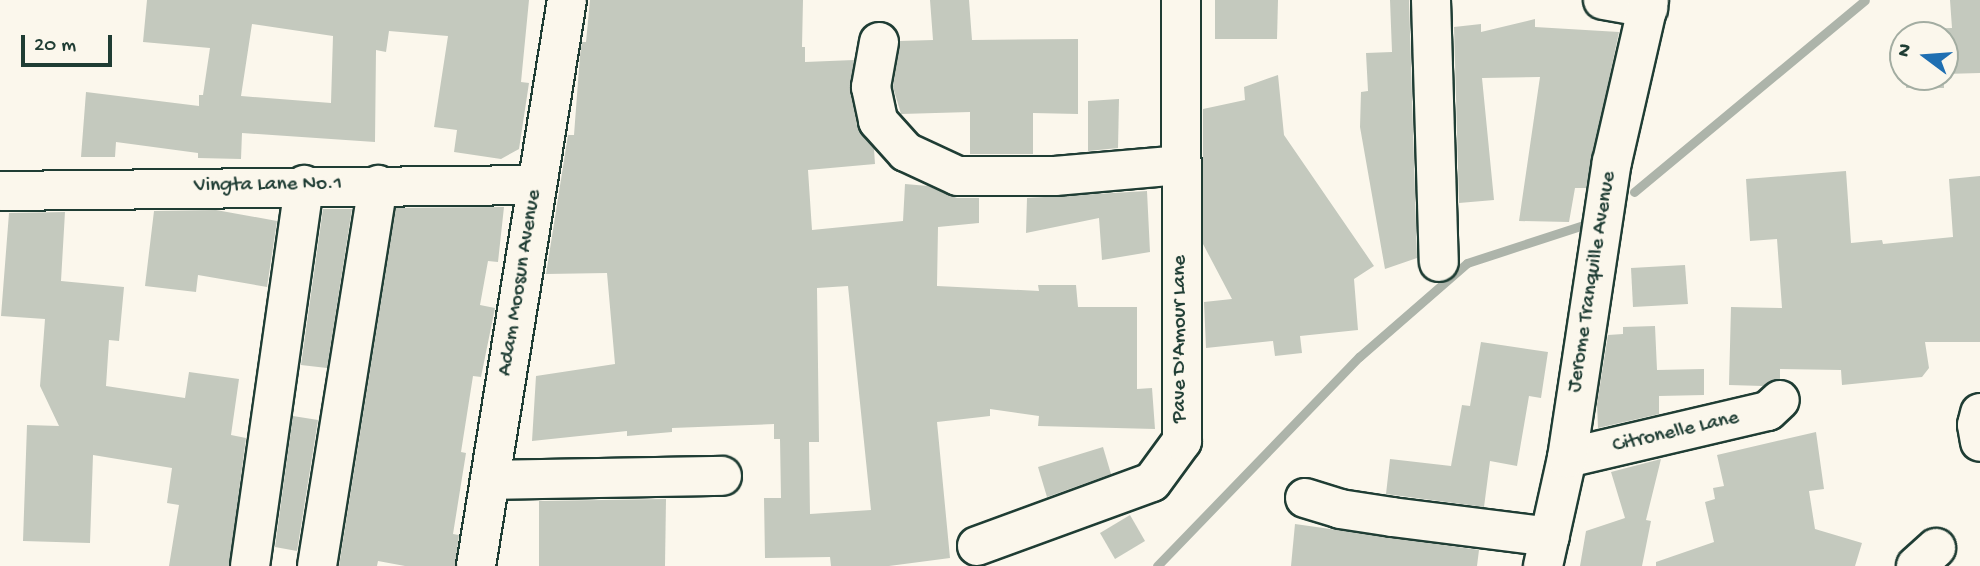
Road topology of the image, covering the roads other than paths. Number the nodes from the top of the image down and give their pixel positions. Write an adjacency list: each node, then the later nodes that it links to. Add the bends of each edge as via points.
1 (568, 0): 8 (street, Adam Moosun Avenue)
2 (1181, 0): 7 (street, Pave D'Amour Lane)
3 (1432, 0): 12 (street)
4 (1603, 0): 5 (street)
5 (1649, 4): 16 (street, Jerome Tranquille Avenue, via 1612,162)
6 (879, 41): 7 (street, via 871,87 878,121 906,152 958,176 1055,176)
7 (1181, 164): 20 (street, Pave D'Amour Lane, via 1182,441 1152,482)
8 (536, 184): 9 (street, Vingta Lane No.1); 18 (street, Adam Moosun Avenue)
9 (378, 185): 10 (street, Vingta Lane No.1); 23 (street)
10 (304, 186): 11 (street, Vingta Lane No.1); 22 (street)
11 (0, 191)
12 (1439, 262)
13 (1780, 400): 16 (street, Citronelle Lane, via 1768,411)
14 (1980, 413): 15 (street)
15 (1980, 442)
16 (1567, 458): 21 (street, Jerome Tranquille Avenue)
17 (722, 476): 18 (street)
18 (491, 481): 24 (street, Adam Moosun Avenue)
19 (1305, 498): 21 (street)
20 (977, 546)
21 (1546, 551)
22 (250, 566)
23 (317, 566)
24 (476, 566)

